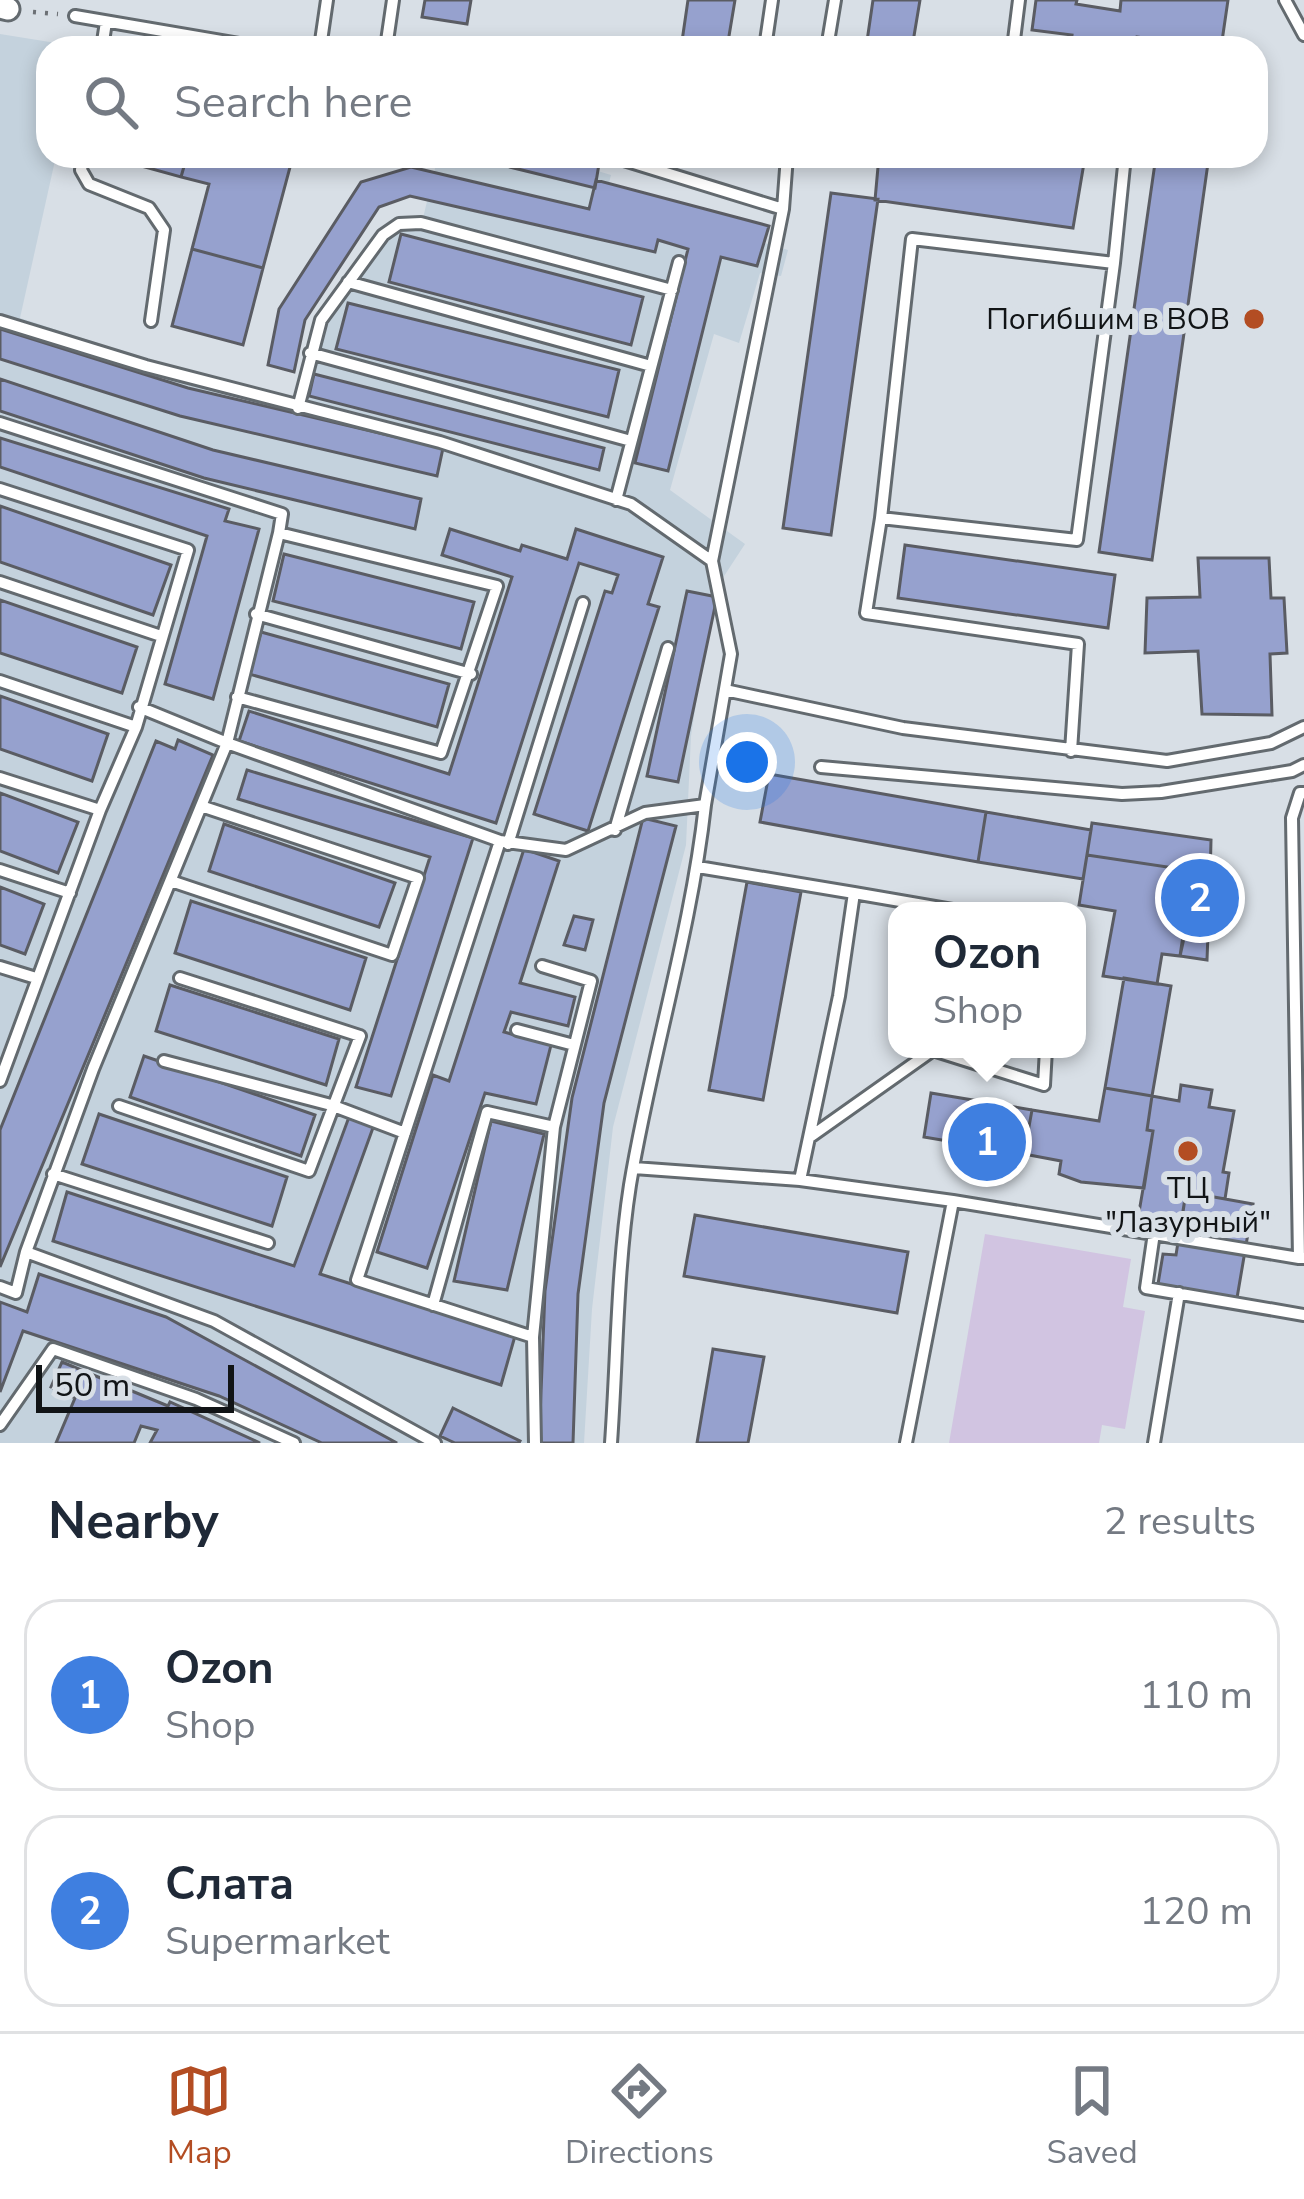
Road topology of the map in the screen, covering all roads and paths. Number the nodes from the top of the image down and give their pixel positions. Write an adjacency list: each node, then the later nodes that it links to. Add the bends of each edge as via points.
1 (328, 0): 13 (lane)
2 (393, 0): 14 (lane)
3 (772, 0): 15 (lane)
4 (835, 0): 16 (lane)
5 (1019, 0): 17 (lane)
6 (1286, 0): 10 (lane)
7 (4, 8): 8 (path)
8 (75, 16): 9 (lane)
9 (106, 22): 11 (lane); 12 (lane)
10 (1304, 35)
11 (104, 36)
12 (191, 36)
13 (322, 36)
14 (388, 36)
15 (767, 36)
16 (829, 36)
17 (1014, 36)
18 (81, 168): 28 (lane, via 89,184 149,208 164,230)
19 (650, 168): 22 (lane)
20 (786, 168): 22 (lane)
21 (1124, 168): 24 (lane)
22 (784, 209): 38 (lane)
23 (679, 262): 26 (lane)
24 (1114, 263): 36 (lane, via 1077,540); 36 (lane, via 912,238)
25 (348, 282): 26 (lane, via 398,224 422,223); 29 (lane); 30 (lane)
26 (672, 290): 30 (lane)
27 (0, 321): 31 (lane)
28 (151, 321)
29 (310, 353): 31 (lane); 33 (lane)
30 (651, 366): 33 (lane)
31 (298, 408): 35 (lane, via 440,442)
32 (0, 424): 37 (lane, via 282,514)
33 (632, 441): 35 (lane)
34 (0, 489): 42 (lane, via 188,550)
35 (616, 500): 38 (lane)
36 (880, 518): 52 (lane, via 866,614 1078,644)
37 (279, 533): 41 (lane); 44 (lane, via 497,586)
38 (712, 561): 46 (lane, via 731,654)
39 (0, 582): 42 (lane)
40 (583, 603): 61 (lane)
41 (256, 614): 44 (lane); 47 (lane)
42 (161, 636): 48 (lane)
43 (668, 648): 60 (lane)
44 (471, 674): 47 (lane, via 441,753)
45 (0, 681): 49 (lane)
46 (725, 690): 52 (lane, via 903,728); 57 (lane)
47 (237, 697): 51 (lane)
48 (140, 707): 49 (lane); 51 (lane)
49 (136, 727): 59 (lane)
50 (1304, 727): 52 (lane, via 1271,743 1168,761)
51 (227, 743): 58 (lane); 61 (lane)
52 (1071, 751)
53 (1304, 765): 54 (lane, via 1122,794)
54 (821, 767)
55 (0, 778): 59 (lane)
56 (1304, 793): 92 (lane, via 1292,818)
57 (705, 805): 60 (lane, via 645,813); 62 (lane)
58 (201, 806): 64 (lane); 64 (lane, via 418,878 392,955)
59 (100, 810): 65 (lane)
60 (615, 830): 61 (lane, via 566,850)
61 (504, 843): 83 (lane)
62 (698, 867): 66 (lane); 85 (lane)
63 (0, 870): 65 (lane)
64 (171, 881): 86 (lane)
65 (70, 893): 70 (lane)
66 (854, 893): 67 (lane); 84 (lane)
67 (906, 902)
68 (542, 966): 73 (lane, via 591,981)
69 (0, 967): 70 (lane)
70 (36, 978): 77 (lane)
71 (180, 978): 80 (lane, via 360,1036)
72 (517, 1030): 73 (lane)
73 (574, 1045): 82 (lane)
74 (922, 1058): 84 (lane)
75 (958, 1058): 76 (lane, via 1044,1085)
76 (1046, 1058)
77 (4, 1060): 79 (lane)
78 (164, 1061): 80 (lane)
79 (0, 1081)
80 (331, 1105): 81 (lane, via 309,1171); 83 (lane)
81 (119, 1106)
82 (554, 1127): 95 (lane, via 488,1112); 97 (lane)
83 (405, 1133): 95 (lane, via 357,1280)
84 (809, 1137): 87 (lane)
85 (634, 1168): 87 (lane); 102 (lane)
86 (53, 1174): 90 (lane); 91 (lane)
87 (800, 1180): 88 (lane)
88 (953, 1201): 89 (lane); 103 (lane)
89 (1154, 1233): 92 (lane); 94 (lane, via 1146,1288)
90 (268, 1243)
91 (26, 1252): 93 (lane, via 16,1293); 100 (lane, via 214,1321)
92 (1302, 1258)
93 (0, 1287)
94 (1179, 1294): 96 (lane); 104 (lane)
95 (433, 1305): 97 (lane)
96 (1304, 1315)
97 (533, 1336): 101 (lane)
98 (0, 1425): 99 (lane, via 52,1349)
99 (294, 1443)
100 (435, 1443)
101 (535, 1443)
102 (611, 1443)
103 (906, 1443)
104 (1154, 1443)

